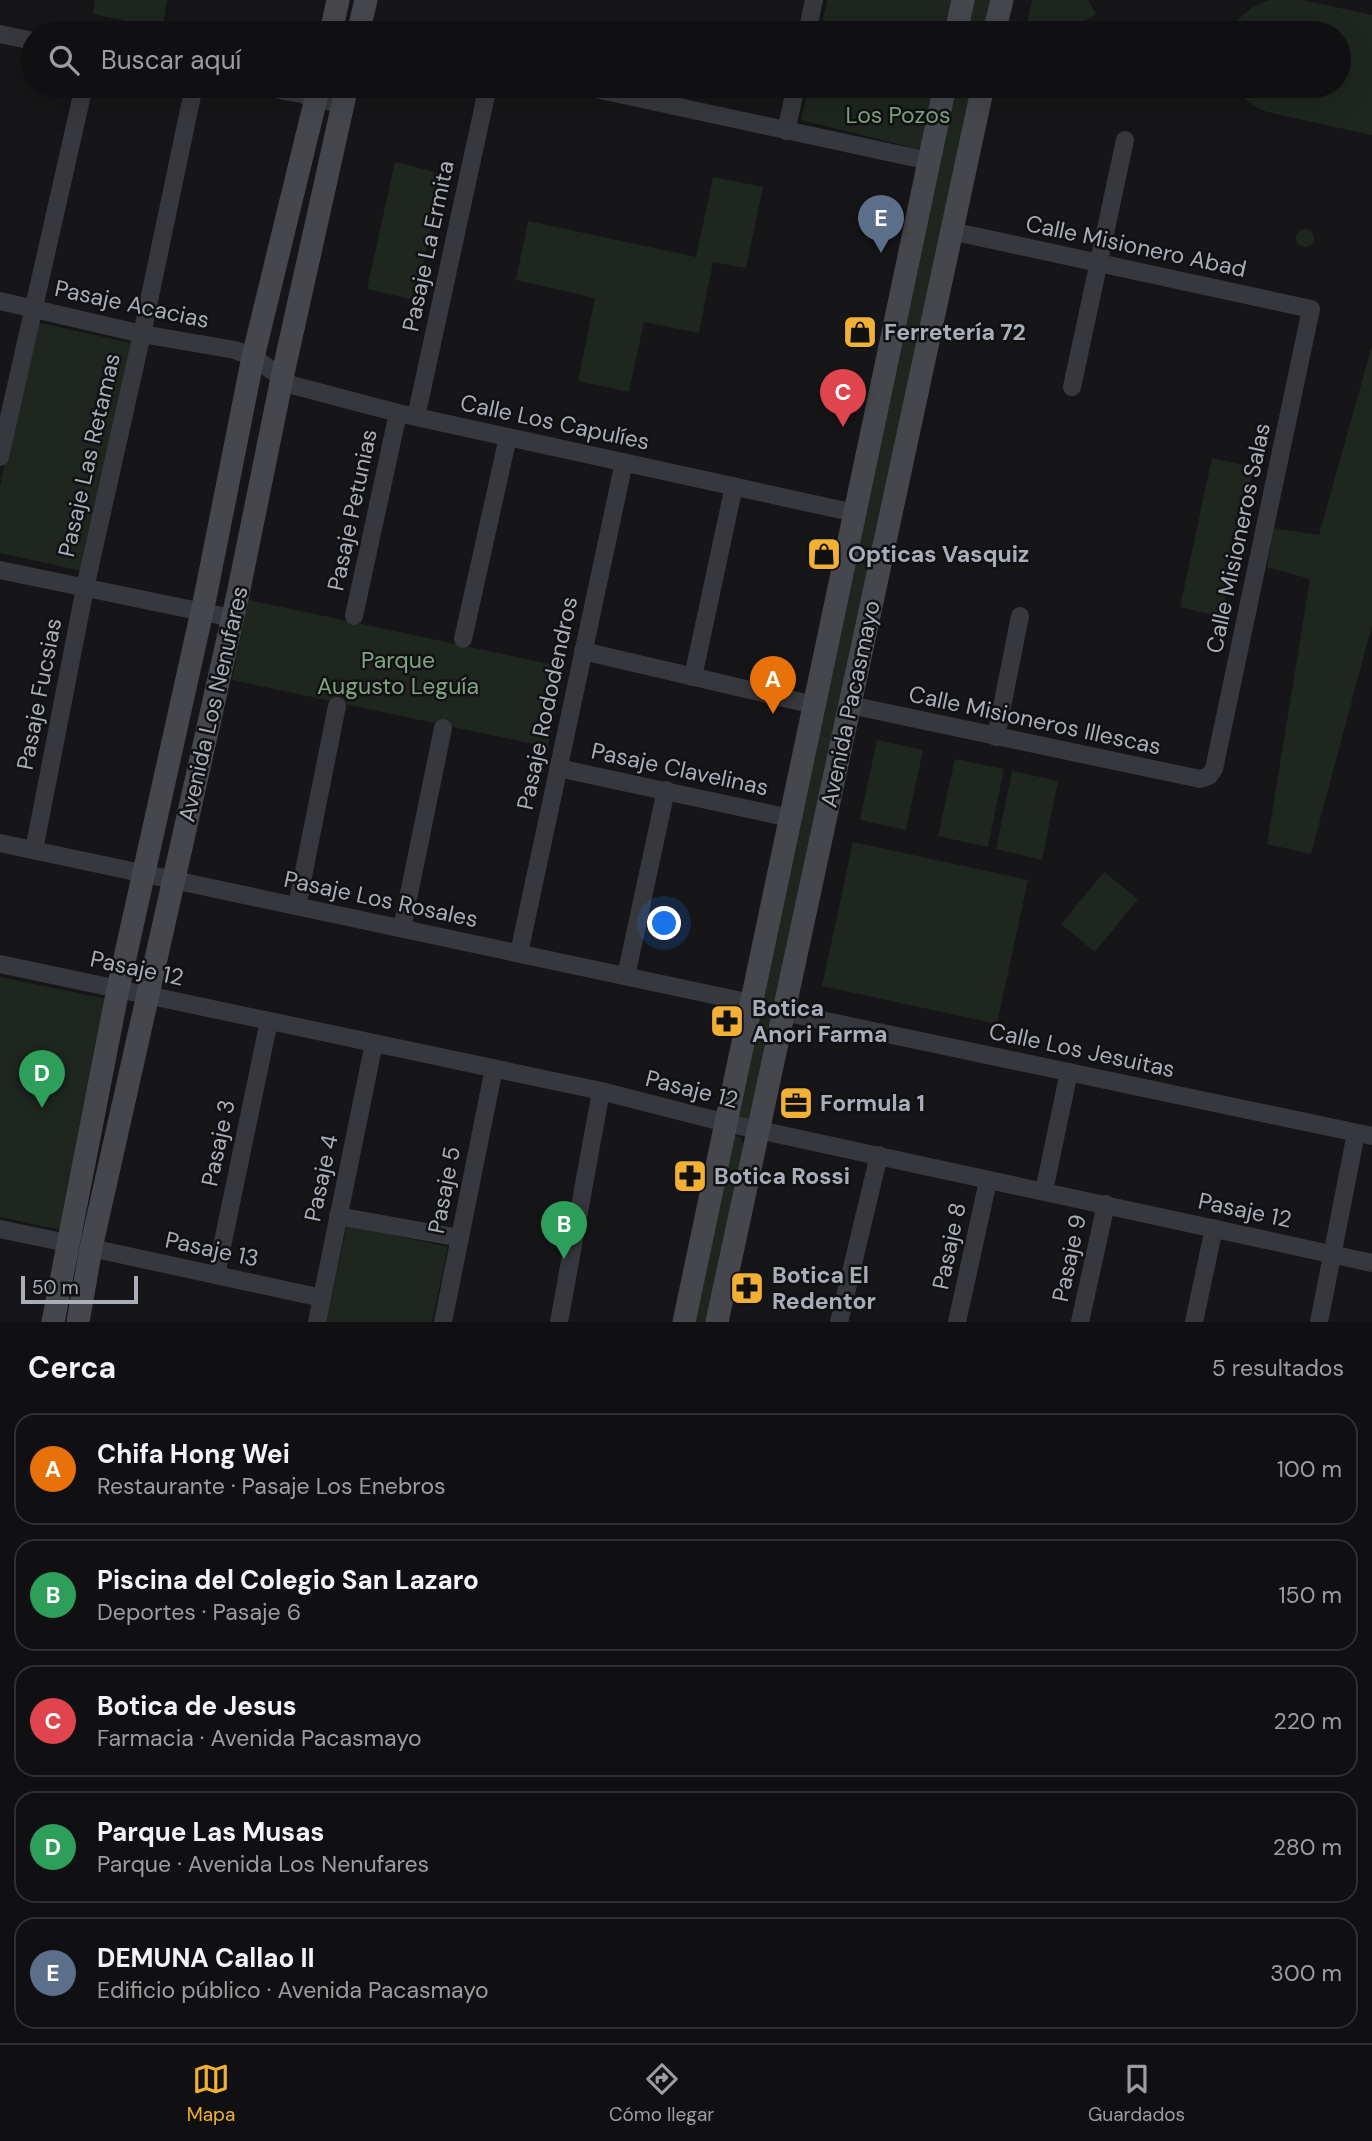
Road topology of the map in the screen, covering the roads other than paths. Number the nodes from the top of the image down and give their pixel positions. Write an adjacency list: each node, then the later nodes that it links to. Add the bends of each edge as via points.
1 (338, 0): 6 (main road)
2 (366, 0): 7 (main road)
3 (814, 0): 8 (street)
4 (963, 0): 9 (main road)
5 (1002, 0): 10 (main road)
6 (334, 21)
7 (361, 21)
8 (810, 21)
9 (959, 21)
10 (997, 21)
11 (0, 34): 12 (street)
12 (21, 38)
13 (81, 98): 28 (street)
14 (191, 98): 30 (street, Pasaje Las Retamas)
15 (316, 98): 31 (main road, Avenida Los Nenufares)
16 (345, 98): 32 (main road, Avenida Los Nenufares)
17 (485, 98): 34 (street, Pasaje La Ermita)
18 (636, 98): 22 (street)
19 (793, 98): 22 (street)
20 (942, 98): 24 (main road, Avenida Pacasmayo)
21 (980, 98): 25 (main road, Avenida Pacasmayo)
22 (786, 131): 24 (street)
23 (1125, 140): 26 (street)
24 (929, 161): 39 (main road, Avenida Pacasmayo)
25 (951, 231): 26 (street, Calle Misionero Abad); 50 (main road, Avenida Pacasmayo)
26 (1098, 263): 29 (street, Calle Misionero Abad); 33 (street)
27 (0, 301): 28 (street, Pasaje Acacias)
28 (33, 309): 30 (street, Pasaje Acacias); 36 (street)
29 (1311, 309): 55 (street, Calle Misioneros Salas)
30 (142, 334): 31 (street, Pasaje Acacias); 41 (street, Pasaje Las Retamas)
31 (253, 357): 32 (street, Calle Los Capulíes); 42 (main road, Avenida Los Nenufares)
32 (282, 378): 34 (street, Calle Los Capulíes, via 292,385); 45 (main road, Avenida Los Nenufares)
33 (1072, 387)
34 (407, 415): 35 (street, Calle Los Capulíes); 43 (street, Pasaje Petunias)
35 (508, 437): 37 (street, Calle Los Capulíes); 46 (street)
36 (0, 457)
37 (624, 462): 38 (street, Calle Los Capulíes); 47 (street, Pasaje Rododendros)
38 (734, 486): 39 (street, Calle Los Capulíes); 48 (street)
39 (855, 513): 49 (main road, Avenida Pacasmayo)
40 (0, 570): 41 (street)
41 (85, 588): 42 (street); 59 (street, Pasaje Fucsias)
42 (202, 612): 45 (street); 60 (main road, Avenida Los Nenufares)
43 (354, 616)
44 (1020, 616): 53 (street)
45 (232, 618): 62 (main road, Avenida Los Nenufares)
46 (463, 639)
47 (583, 651): 48 (street); 54 (street, Pasaje Rododendros)
48 (693, 677): 49 (street)
49 (814, 705): 57 (main road, Avenida Pacasmayo)
50 (850, 705): 53 (street, Calle Misioneros Illescas); 63 (main road, Avenida Pacasmayo)
51 (337, 706): 64 (street)
52 (443, 728): 65 (street)
53 (996, 737): 55 (street, Calle Misioneros Illescas, via 1189,777)
54 (558, 768): 56 (street, Pasaje Clavelinas); 66 (street, Pasaje Rododendros)
55 (1209, 776)
56 (666, 790): 57 (street, Pasaje Clavelinas); 68 (street)
57 (790, 818): 61 (main road, Avenida Pacasmayo)
58 (0, 843): 59 (street, Pasaje Los Rosales)
59 (34, 850): 60 (street, Pasaje Los Rosales)
60 (143, 873): 62 (street, Pasaje Los Rosales); 69 (main road, Avenida Los Nenufares)
61 (778, 876): 63 (main road); 71 (main road, Avenida Pacasmayo)
62 (173, 880): 64 (street, Pasaje Los Rosales); 70 (main road, Avenida Los Nenufares)
63 (811, 883): 72 (main road, Avenida Pacasmayo)
64 (297, 906): 65 (street, Pasaje Los Rosales)
65 (402, 928): 66 (street, Pasaje Los Rosales)
66 (519, 953): 68 (street, Pasaje Los Rosales)
67 (0, 964): 69 (street, Pasaje 12)
68 (626, 976): 71 (street, Pasaje Los Rosales)
69 (118, 989): 70 (street, Pasaje 12); 89 (main road, Avenida Los Nenufares)
70 (148, 995): 73 (street, Pasaje 12); 90 (main road, Avenida Los Nenufares)
71 (751, 1003): 78 (main road, Avenida Pacasmayo)
72 (783, 1012): 76 (street, Calle Los Jesuitas); 79 (main road, Avenida Pacasmayo)
73 (269, 1021): 74 (street, Pasaje 12); 93 (street, Pasaje 3)
74 (374, 1043): 75 (street, Pasaje 12); 85 (street, Pasaje 4)
75 (494, 1068): 77 (street, Pasaje 12); 88 (street, Pasaje 5)
76 (1069, 1072): 80 (street, Calle Los Jesuitas); 83 (street)
77 (601, 1091): 78 (street, Pasaje 12); 99 (street)
78 (726, 1123): 79 (street, Pasaje 12); 100 (main road, Avenida Pacasmayo)
79 (759, 1130): 81 (street, Pasaje 12); 101 (main road, Avenida Pacasmayo)
80 (1364, 1134): 91 (street)
81 (879, 1155): 82 (street, Pasaje 12); 102 (street)
82 (988, 1181): 83 (street, Pasaje 12); 103 (street, Pasaje 8)
83 (1044, 1191): 84 (street, Pasaje 12)
84 (1106, 1204): 86 (street, Pasaje 12); 104 (street, Pasaje 9)
85 (338, 1216): 88 (street); 94 (street, Pasaje 4)
86 (1214, 1228): 91 (street, Pasaje 12); 105 (street)
87 (0, 1229): 89 (street)
88 (460, 1238): 98 (street, Pasaje 5)
89 (67, 1243): 95 (main road, Avenida Los Nenufares)
90 (91, 1248): 93 (street, Pasaje 13); 96 (main road, Avenida Los Nenufares)
91 (1334, 1254): 92 (street, Pasaje 12); 106 (street)
92 (1372, 1263)
93 (216, 1275): 94 (street, Pasaje 13)
94 (322, 1298): 97 (street, Pasaje 4)
95 (53, 1322)
96 (78, 1322)
97 (317, 1322)
98 (443, 1322)
99 (559, 1322)
100 (684, 1322)
101 (718, 1322)
102 (839, 1322)
103 (957, 1322)
104 (1080, 1322)
105 (1194, 1322)
106 (1319, 1322)

